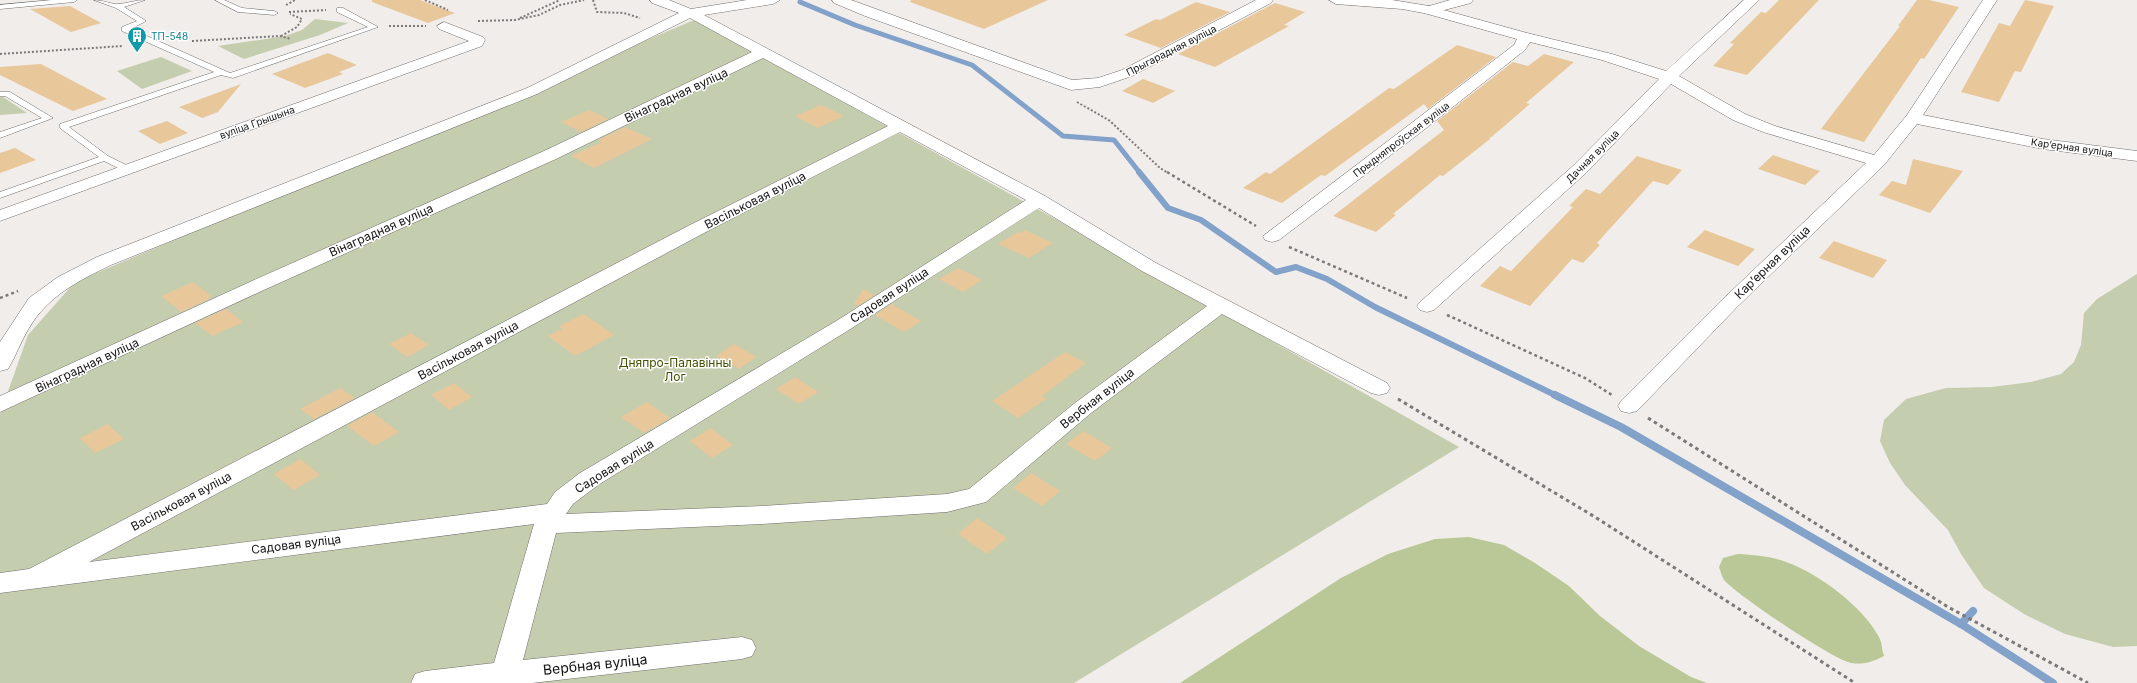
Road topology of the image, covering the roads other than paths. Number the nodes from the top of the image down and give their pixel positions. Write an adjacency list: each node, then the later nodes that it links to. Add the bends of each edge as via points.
1 (74, 0): 13 (lane)
2 (97, 0): 14 (lane)
3 (142, 0): 14 (lane)
4 (218, 0): 17 (lane, via 241,10)
5 (657, 0): 18 (street)
6 (773, 0): 18 (street)
7 (839, 0): 8 (street, Прыгарадная вуліца, via 1071,85 1100,82 1128,73)
8 (1266, 0)
9 (1336, 0): 16 (street, via 1402,5)
10 (1466, 0): 16 (street)
11 (1752, 0): 23 (street, Дачная вуліца)
12 (1990, 0): 25 (street, Карʼерная вуліца)
13 (0, 6)
14 (118, 7): 22 (lane, via 142,21 126,29)
15 (340, 10): 22 (lane, via 374,27 230,76)
16 (1429, 10): 20 (street)
17 (274, 13)
18 (690, 13): 21 (street); 38 (street, via 532,91 119,255 73,276 34,305)
19 (444, 26): 31 (street, вуліца Грышына, via 478,40 477,43)
20 (1525, 37): 23 (street, via 1594,53); 35 (street, Прыдняпроўская вуліца, via 1520,47)
21 (762, 53): 26 (street); 40 (street, Вінаградная вуліца, via 550,155 259,285)
22 (221, 72): 29 (lane, via 63,126)
23 (1669, 77): 30 (street, via 1740,118); 37 (street, Дачная вуліца, via 1580,170)
24 (0, 94): 27 (lane, via 7,94 50,118)
25 (1913, 118): 28 (street, Карʼерная вуліца, via 2043,144); 30 (street, Карʼерная вуліца)
26 (900, 126): 33 (street); 43 (street, Васільковая вуліца, via 690,232)
27 (0, 135)
28 (2137, 156)
29 (105, 158): 31 (lane); 32 (lane)
30 (1878, 161): 41 (street, Карʼерная вуліца, via 1730,303)
31 (127, 169): 34 (street, вуліца Грышына)
32 (0, 196)
33 (1039, 200): 36 (street, via 1149,267); 42 (street, Садовая вуліца, via 845,324 589,479 564,498)
34 (0, 216)
35 (1272, 236)
36 (1221, 305): 39 (street); 42 (street, Вербная вуліца, via 1083,408 977,496 947,503 676,519)
37 (1426, 306)
38 (0, 364)
39 (1378, 388)
40 (0, 405)
41 (1629, 406)
42 (550, 518): 43 (street, Садовая вуліца); 46 (street)
43 (37, 577): 44 (street, Садовая вуліца)
44 (0, 583)
45 (742, 648): 46 (street, Вербная вуліца)
46 (504, 678): 47 (street, Вербная вуліца)
47 (425, 683)

